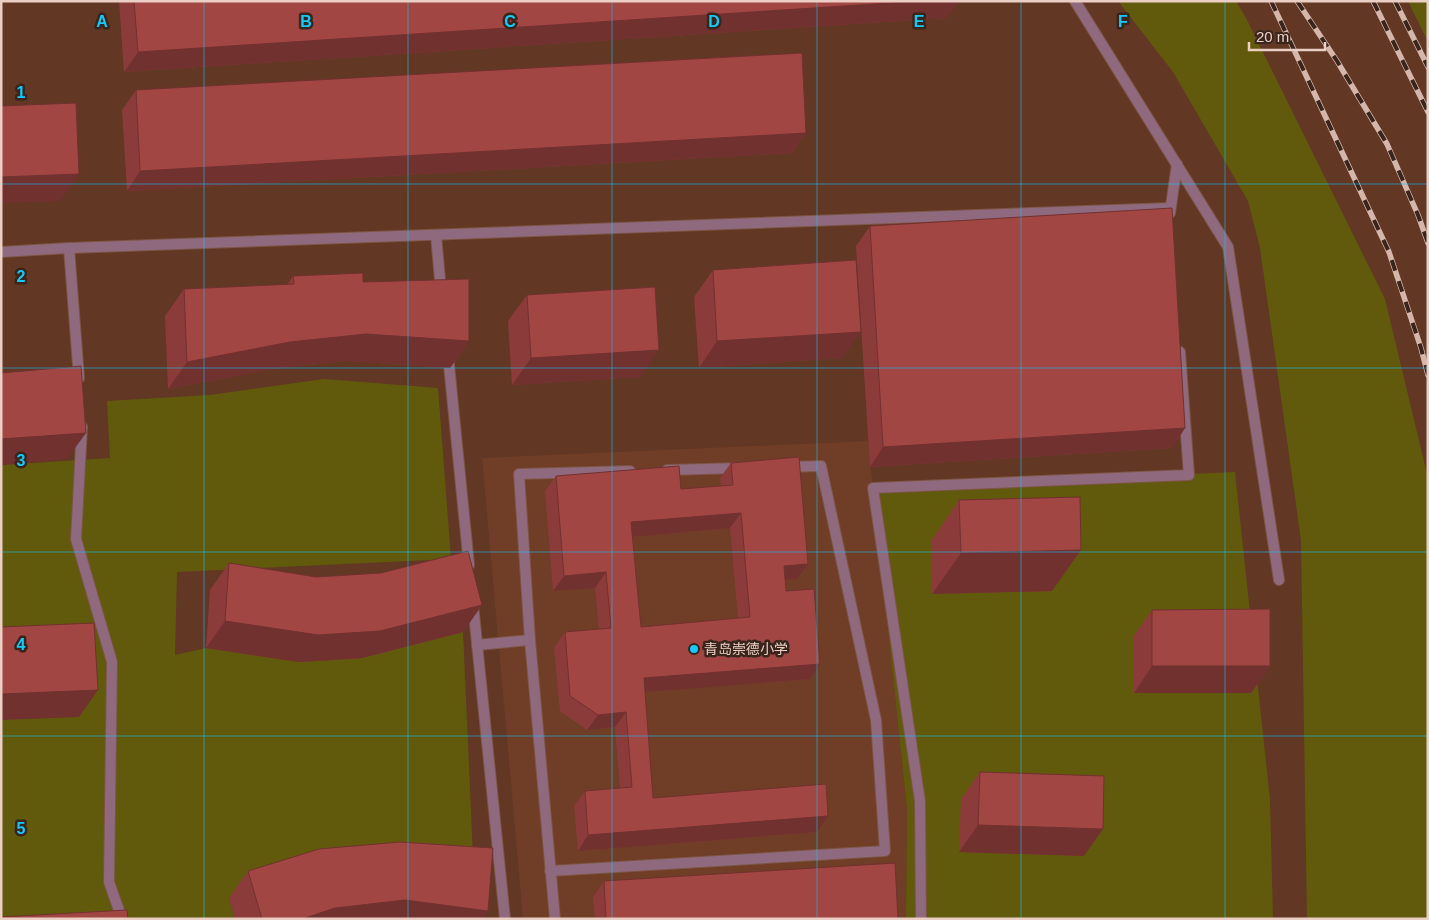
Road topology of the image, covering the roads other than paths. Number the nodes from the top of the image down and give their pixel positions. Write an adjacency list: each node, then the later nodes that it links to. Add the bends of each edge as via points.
1 (1075, 1): 2 (street)
2 (1177, 164): 3 (street); 18 (street, via 1228,246)
3 (1170, 208): 4 (street); 5 (street)
4 (1172, 228)
5 (436, 235): 6 (street); 8 (street)
6 (68, 248): 7 (street); 11 (street)
7 (1, 252)
8 (442, 303)
9 (446, 342): 17 (street)
10 (1180, 346): 26 (street, via 1189,475 873,488 920,801)
11 (80, 385)
12 (82, 414): 23 (street, via 76,539 112,662 109,882)
13 (772, 467): 22 (street, via 821,466 876,720 885,851)
14 (753, 468): 15 (street)
15 (655, 470)
16 (636, 471): 20 (street, via 519,474)
17 (470, 577)
18 (1279, 580)
19 (472, 596): 21 (street)
20 (530, 640): 21 (street); 22 (street)
21 (477, 645): 24 (street)
22 (550, 871): 25 (street)
23 (122, 919)
24 (505, 919)
25 (555, 919)
26 (921, 919)

